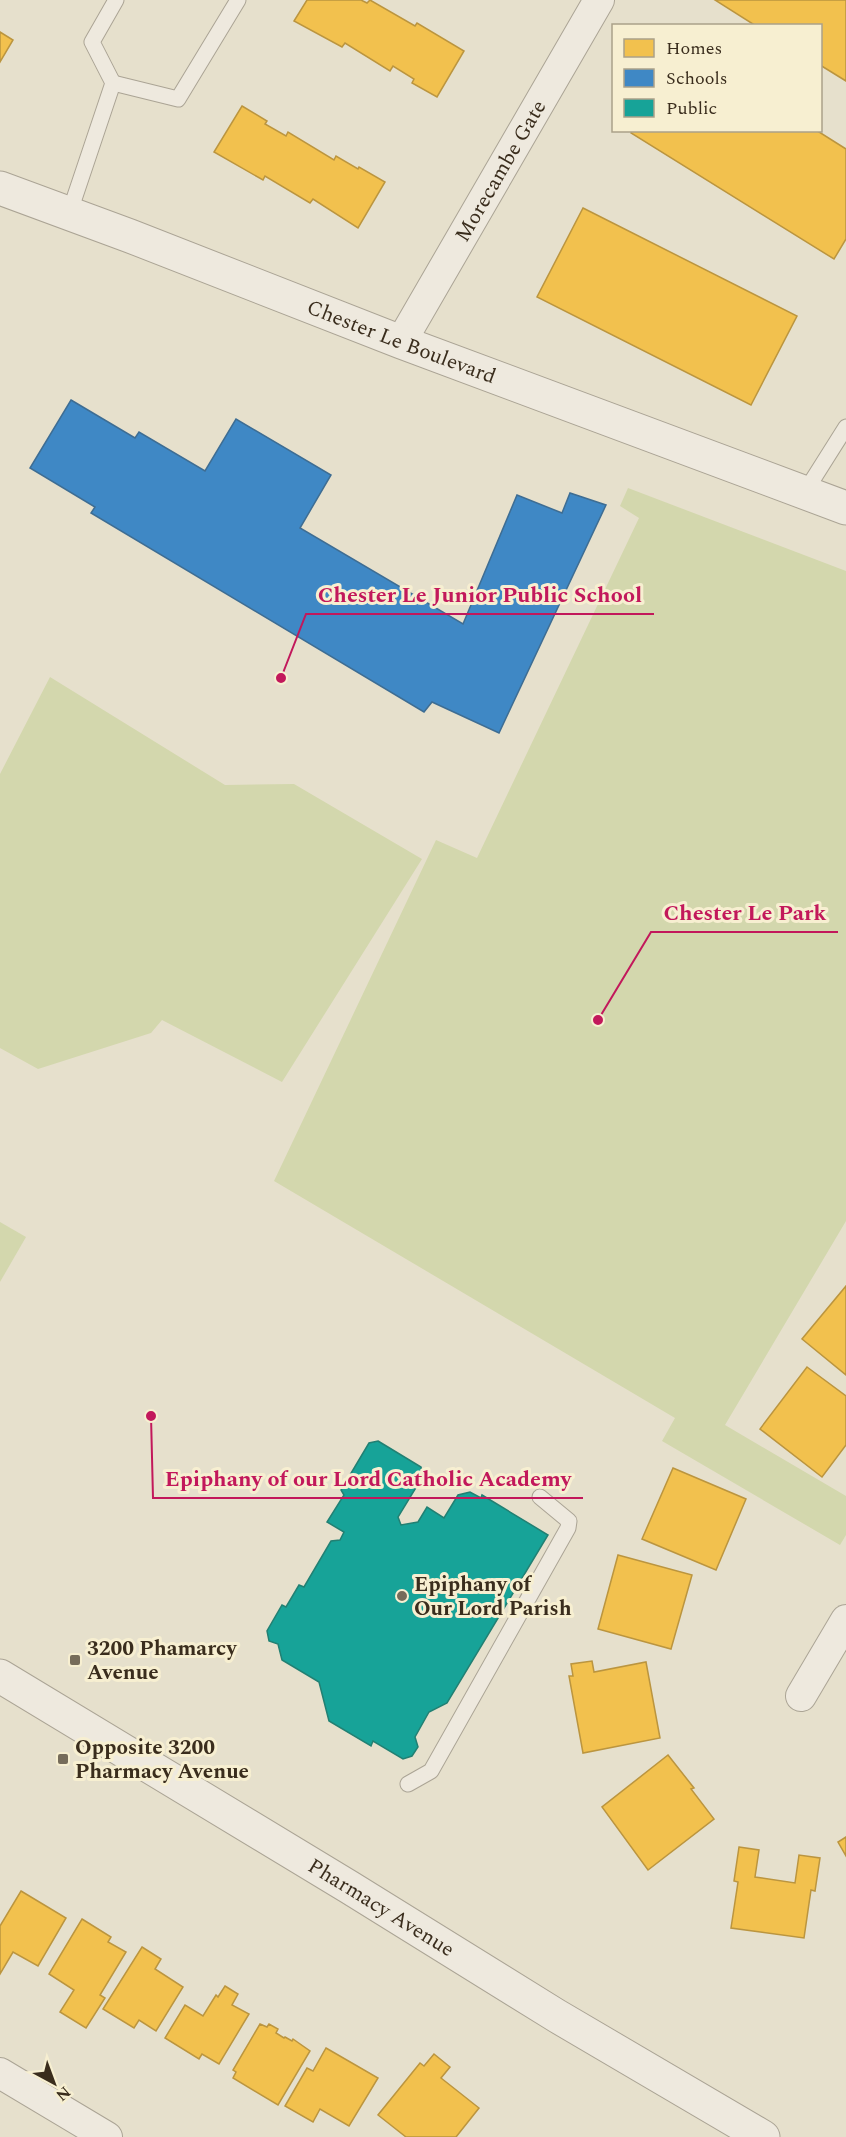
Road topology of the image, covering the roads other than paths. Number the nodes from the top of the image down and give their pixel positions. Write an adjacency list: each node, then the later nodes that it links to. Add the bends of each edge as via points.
1 (116, 0): 4 (lane, via 92,42)
2 (238, 0): 4 (lane, via 178,99)
3 (599, 0): 7 (street, Morecambe Gate)
4 (113, 83): 6 (lane)
5 (0, 188): 6 (street, Chester Le Boulevard)
6 (69, 214): 7 (street, Chester Le Boulevard)
7 (400, 342): 9 (street, Chester Le Boulevard)
8 (846, 427): 9 (lane)
9 (805, 492): 10 (street, Chester Le Boulevard)
10 (846, 508)
11 (540, 1497): 15 (lane, via 569,1521 568,1528 431,1771)
12 (846, 1620): 14 (street)
13 (0, 1676): 18 (street, Pharmacy Avenue, via 557,2016)
14 (801, 1696)
15 (408, 1784)
16 (0, 2073): 17 (street)
17 (107, 2137)
18 (764, 2137)

